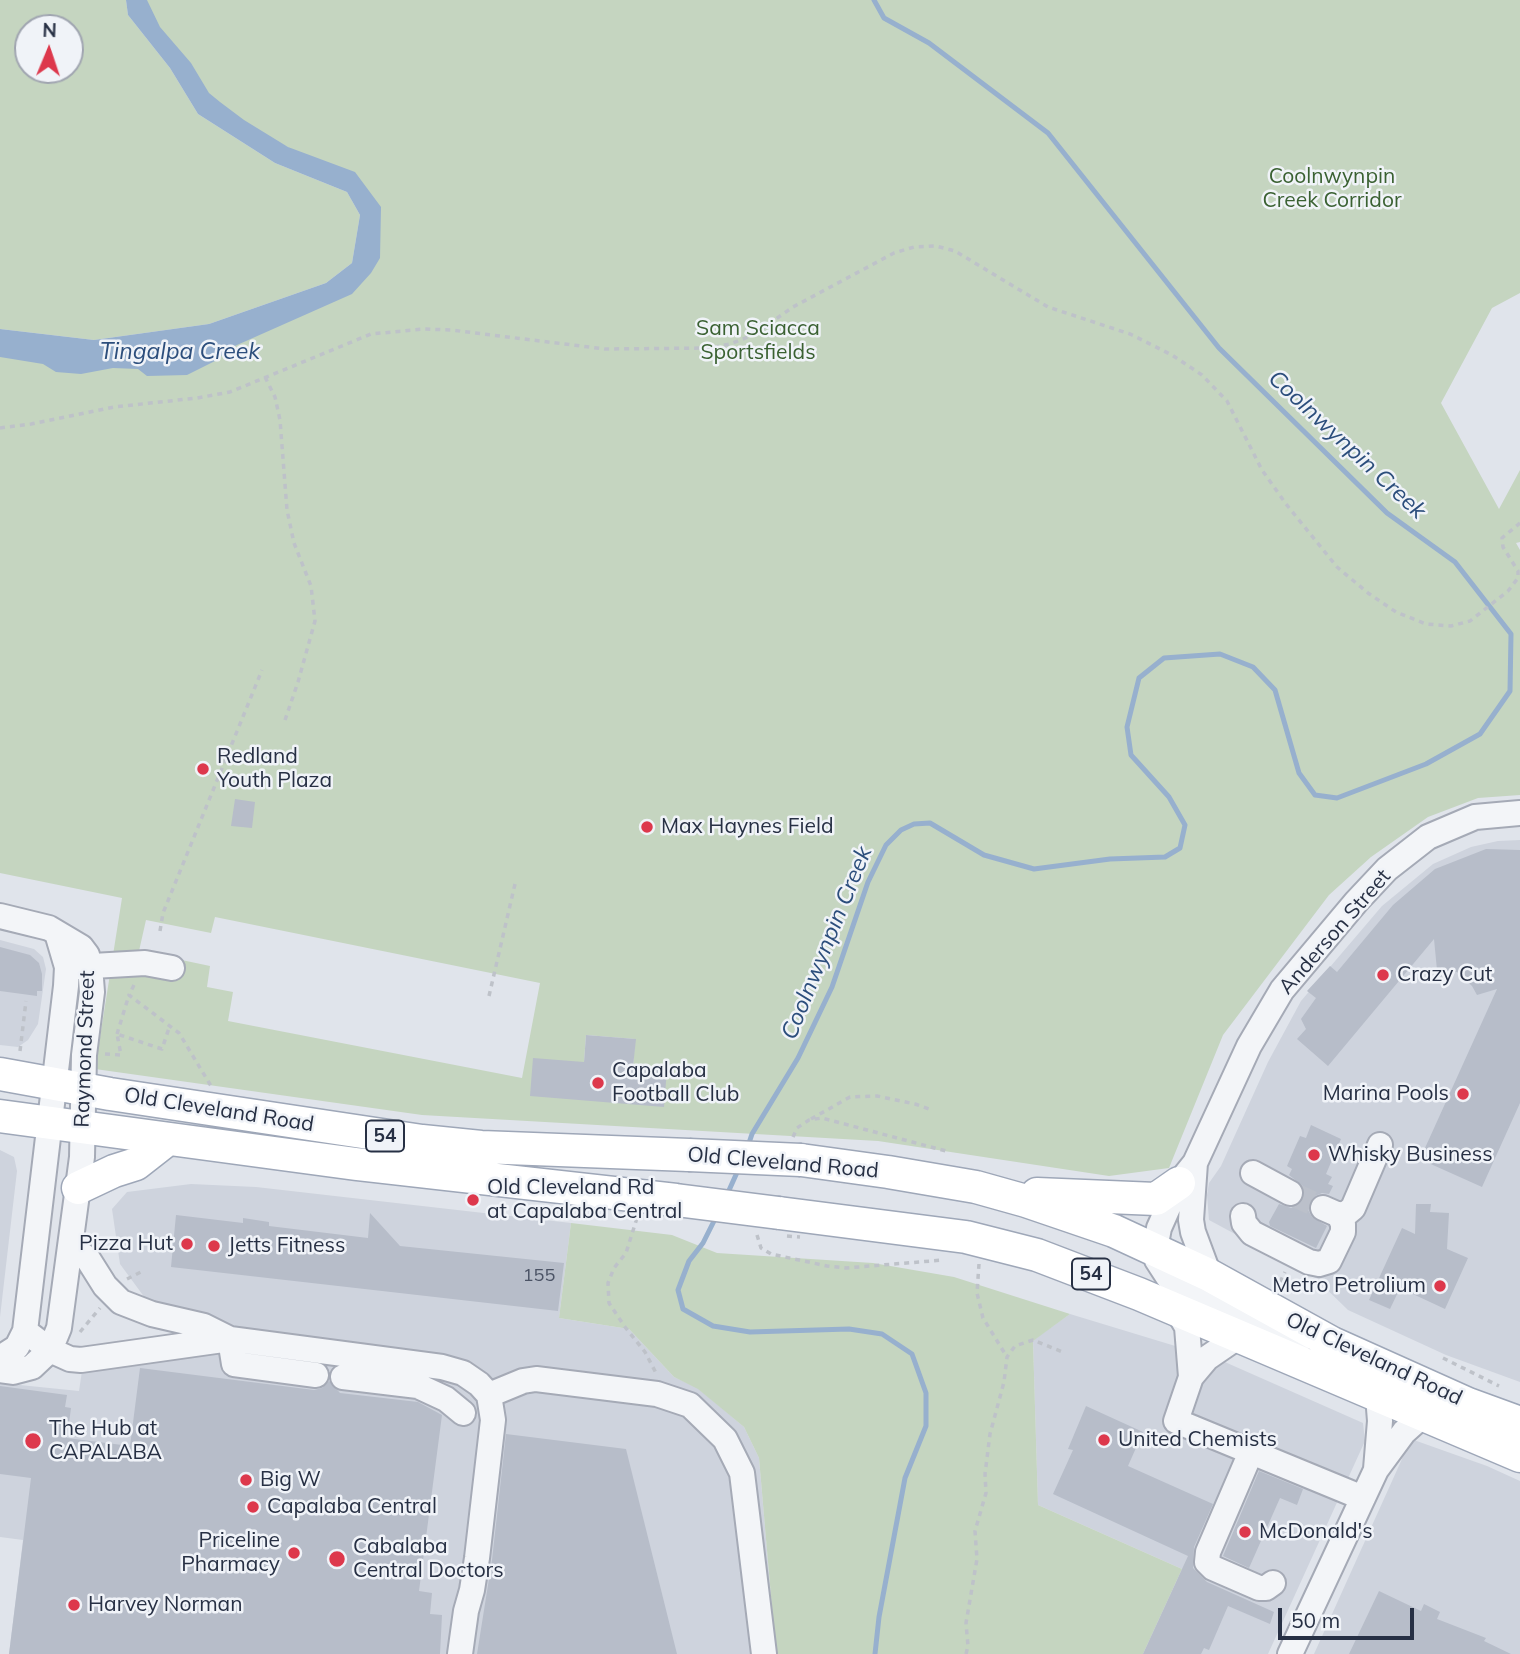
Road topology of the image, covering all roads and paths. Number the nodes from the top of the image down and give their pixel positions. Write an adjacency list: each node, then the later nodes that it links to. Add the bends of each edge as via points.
1 (265, 377): 2 (path, via 230,392); 3 (path, via 371,334 424,328 605,349 710,348 753,335 793,307 894,253 936,246 955,251 1048,307 1130,334 1202,375 1227,401 1262,470 1337,567 1396,612 1426,624 1451,626 1470,621 1518,578 1502,538); 5 (path, via 280,421 293,543 311,586 315,621)
2 (0, 428)
3 (1520, 523)
4 (262, 670): 9 (path, via 163,913)
5 (285, 720)
6 (1520, 813): 29 (street, Anderson Street, via 1475,817 1428,837 1387,869 1356,902 1282,990 1244,1055)
7 (515, 884): 14 (path)
8 (0, 916): 11 (street, Raymond Street, via 38,924 81,947 87,955)
9 (160, 931)
10 (145, 963): 11 (street); 12 (street); 13 (path)
11 (78, 967): 20 (street, Raymond Street, via 92,992 84,1055)
12 (172, 968)
13 (129, 995): 16 (path); 17 (path)
14 (489, 996)
15 (26, 1001): 19 (path)
16 (170, 1025): 17 (path, via 162,1049); 21 (path, via 180,1033)
17 (117, 1034): 18 (path, via 121,1055 105,1053)
18 (103, 1061)
19 (10, 1062): 20 (main road, Old Cleveland Road / 54)
20 (68, 1085): 25 (street, Raymond Street); 26 (street, Raymond Street); 31 (main road, Old Cleveland Road / 54, bridge, via 422,1141 800,1160)
21 (214, 1090)
22 (932, 1110): 24 (path, via 877,1096 850,1097)
23 (0, 1116): 25 (main road, Old Cleveland Road / 54)
24 (809, 1120)
25 (50, 1122): 26 (main road, Old Cleveland Road / 54); 45 (street, Raymond Street)
26 (83, 1127): 27 (main road, Old Cleveland Road / 54); 32 (street, Raymond Street)
27 (168, 1139): 32 (main road, via 136,1164); 36 (main road, Old Cleveland Road / 54, bridge)
28 (1380, 1145): 35 (street, via 1353,1208 1347,1213 1331,1211 1343,1224 1343,1232 1329,1261 1309,1262 1252,1233)
29 (1187, 1173): 33 (main road, via 1156,1199 1146,1200); 38 (street, Anderson Street, via 1159,1228); 41 (street, via 1193,1232)
30 (1254, 1173): 34 (street)
31 (940, 1180): 33 (main road, Old Cleveland Road / 54); 36 (main road, via 948,1211)
32 (78, 1188): 37 (street, Raymond Street)
33 (997, 1192): 38 (main road, Old Cleveland Road / 54)
34 (1290, 1193)
35 (1243, 1216)
36 (936, 1233): 44 (main road, Old Cleveland Road / 54, via 1037,1255)
37 (70, 1246): 47 (street, via 88,1259 121,1302 204,1326); 49 (street, Raymond Street, via 59,1328)
38 (1155, 1249): 41 (main road, Old Cleveland Road / 54); 54 (street, via 1168,1277 1267,1329)
39 (979, 1262): 51 (path, via 977,1293 983,1318)
40 (143, 1271): 42 (path)
41 (1209, 1275): 64 (main road, Old Cleveland Road / 54, via 1332,1343)
42 (120, 1284)
43 (103, 1306): 48 (path)
44 (1177, 1310): 46 (main road, Old Cleveland Road / 54); 58 (street, via 1187,1327)
45 (25, 1331): 49 (street); 52 (street, via 17,1348)
46 (1240, 1336): 54 (main road, Old Cleveland Road / 54); 58 (street, via 1207,1358)
47 (230, 1339): 49 (street, via 81,1360); 56 (street); 57 (street, via 234,1364)
48 (77, 1341)
49 (51, 1350): 55 (street, via 32,1367)
50 (1065, 1353): 51 (path, via 1033,1340 1015,1346)
51 (1007, 1357): 72 (path, via 990,1434 986,1493 975,1531 976,1568 965,1623)
52 (0, 1358)
53 (1443, 1358): 59 (path)
54 (1317, 1369): 61 (main road, Old Cleveland Road / 54)
55 (0, 1370)
56 (356, 1371): 60 (street, via 442,1367 463,1373); 62 (street, via 418,1386)
57 (316, 1375)
58 (1191, 1377): 65 (street, via 1176,1421)
59 (1499, 1386)
60 (489, 1395): 70 (street, via 493,1420); 71 (street, via 536,1379 657,1394 690,1405 725,1439 742,1473)
61 (1378, 1396): 63 (main road, Old Cleveland Road / 54); 67 (street)
62 (463, 1413)
63 (1423, 1415): 66 (main road, Old Cleveland Road / 54); 67 (street)
64 (1520, 1423)
65 (1251, 1452): 68 (street); 69 (street, via 1207,1562 1259,1588)
66 (1520, 1456)
67 (1376, 1470): 68 (street)
68 (1363, 1498): 73 (street)
69 (1273, 1583)
70 (460, 1654)
71 (764, 1654)
72 (966, 1654)
73 (1290, 1654)

